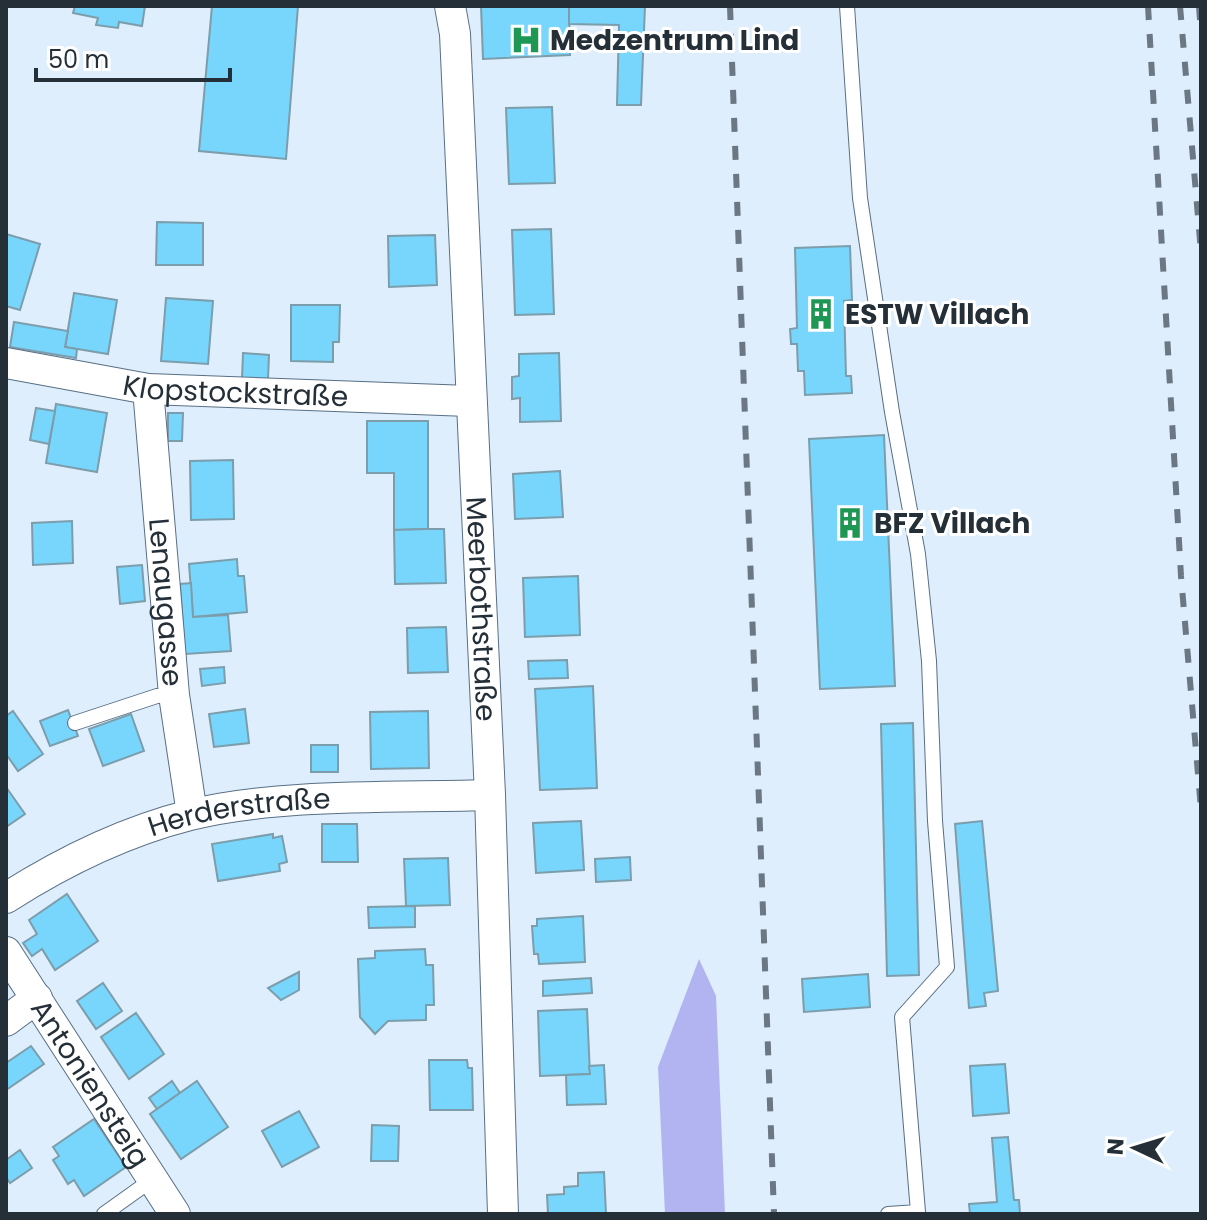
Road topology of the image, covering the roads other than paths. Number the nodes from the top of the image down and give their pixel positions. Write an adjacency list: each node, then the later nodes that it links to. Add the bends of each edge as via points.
1 (450, 6): 5 (street, Meerbothstraße)
2 (847, 6): 18 (lane, via 860,198 918,554 947,967 902,1017 918,1212)
3 (6, 363): 4 (street, Klopstockstraße)
4 (148, 389): 5 (street, Klopstockstraße); 6 (street, Lenaugasse)
5 (469, 401): 8 (street, Meerbothstraße)
6 (174, 695): 7 (lane); 9 (street, Lenaugasse)
7 (75, 723)
8 (490, 795): 9 (street, Herderstraße, via 290,802); 17 (street, Meerbothstraße)
9 (192, 814): 10 (street, Herderstraße, via 109,841)
10 (6, 898)
11 (6, 952): 12 (street, Antoniensteig)
12 (37, 998): 13 (street); 14 (street, Antoniensteig)
13 (6, 1021)
14 (153, 1179): 15 (lane); 16 (street, Antoniensteig)
15 (104, 1214)
16 (175, 1214)
17 (503, 1214)
18 (888, 1214)

